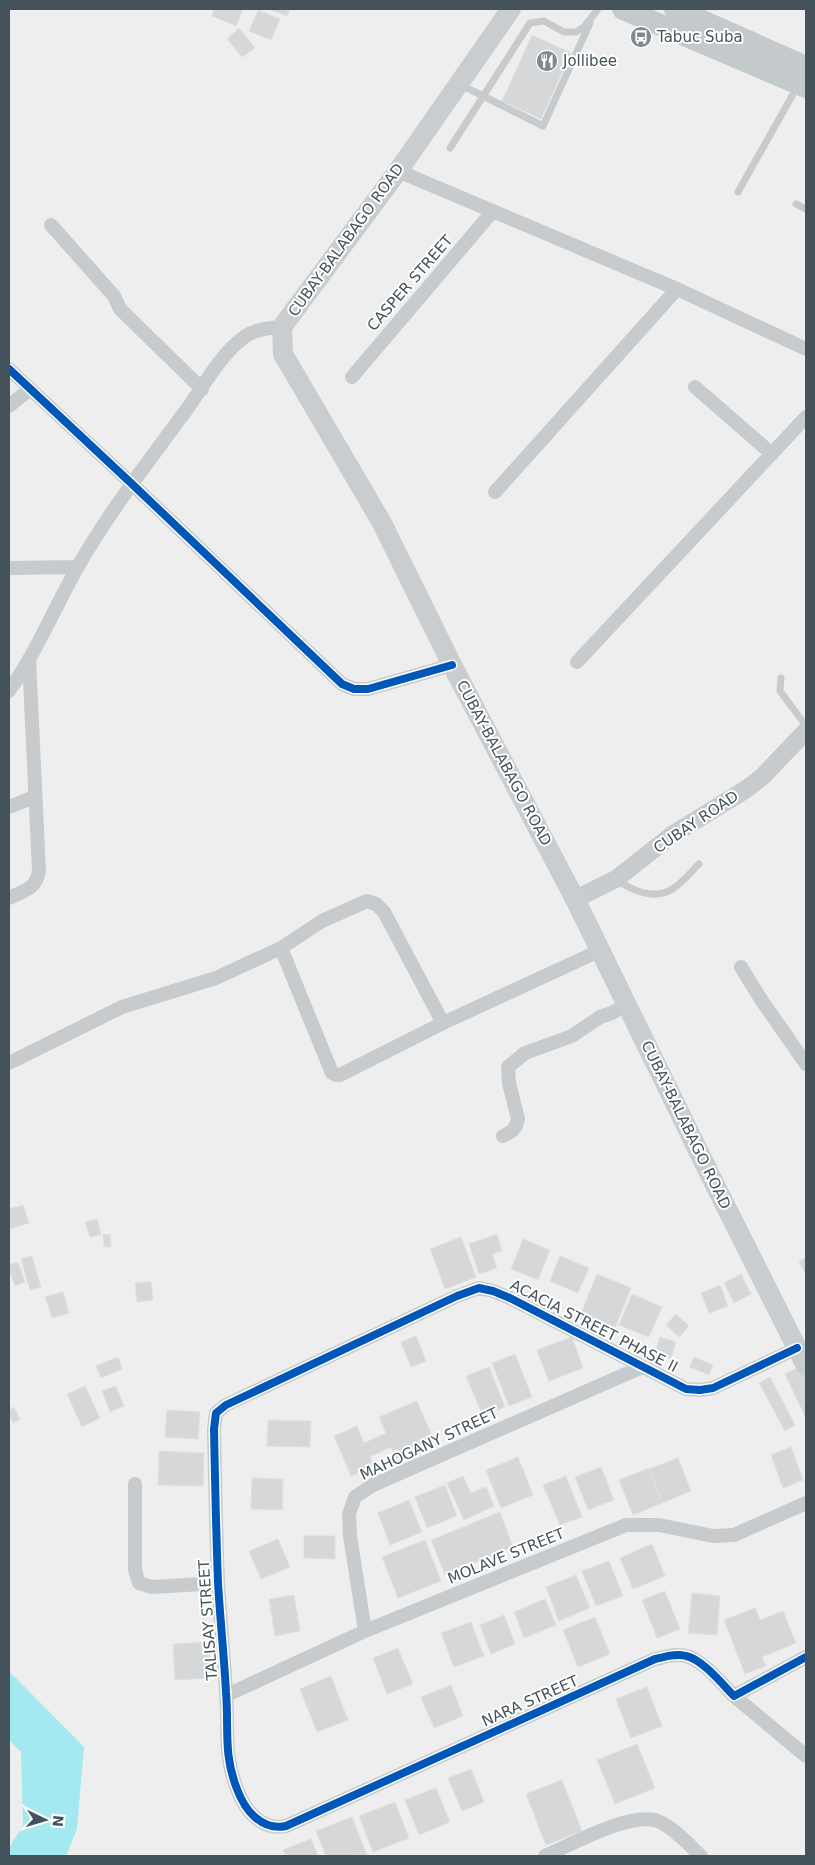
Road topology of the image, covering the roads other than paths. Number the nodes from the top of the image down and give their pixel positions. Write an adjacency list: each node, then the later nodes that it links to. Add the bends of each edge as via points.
1 (511, 9): 8 (main road, CUBAY-BALABAGO ROAD)
2 (598, 9): 6 (lane)
3 (623, 9): 7 (main road)
4 (675, 9): 5 (main road)
5 (705, 15): 7 (main road)
6 (591, 19): 9 (lane, via 576,32 564,32 544,21 530,23); 9 (lane, via 544,126)
7 (804, 79): 12 (lane)
8 (459, 84): 9 (lane); 11 (main road, CUBAY-BALABAGO ROAD)
9 (483, 96): 10 (lane)
10 (450, 148)
11 (398, 170): 15 (street); 18 (main road, CUBAY-BALABAGO ROAD)
12 (738, 192)
13 (796, 204): 14 (lane)
14 (806, 209)
15 (493, 211): 17 (street); 21 (street, CASPER STREET)
16 (51, 225): 24 (street, via 114,296 120,309)
17 (677, 289): 19 (street); 29 (street)
18 (282, 327): 24 (street, via 262,329 244,336 228,352); 34 (main road, CUBAY-BALABAGO ROAD, via 283,354 382,523)
19 (806, 349)
20 (9, 369): 23 (street)
21 (352, 376)
22 (695, 387): 27 (street)
23 (30, 389): 25 (street); 28 (street)
24 (202, 389): 28 (street)
25 (9, 406)
26 (806, 417): 27 (street)
27 (772, 454): 33 (street)
28 (132, 484): 30 (street); 34 (street, via 342,684 354,689 368,689)
29 (495, 492)
30 (78, 567): 31 (street); 32 (street)
31 (9, 568)
32 (29, 659): 36 (street); 39 (street)
33 (577, 662)
34 (452, 665): 44 (main road, CUBAY-BALABAGO ROAD)
35 (781, 678): 37 (lane, via 780,691)
36 (9, 691)
37 (806, 726)
38 (806, 731): 42 (street, CUBAY ROAD, via 748,788 672,835)
39 (34, 797): 40 (street); 43 (street, via 37,881)
40 (9, 807)
41 (699, 864): 42 (lane, via 674,888 664,893 641,893)
42 (616, 879): 44 (street, CUBAY ROAD)
43 (9, 898)
44 (575, 899): 46 (main road, CUBAY-BALABAGO ROAD)
45 (281, 948): 49 (street, via 331,917 367,901 376,904 390,921); 49 (street, via 336,1076); 50 (street, via 216,978 122,1007)
46 (599, 951): 48 (main road, CUBAY-BALABAGO ROAD); 49 (street)
47 (741, 967): 51 (street)
48 (627, 1004): 52 (street, via 594,1020 572,1036 525,1053 508,1067 518,1119 512,1132); 53 (main road, CUBAY-BALABAGO ROAD)
49 (443, 1023)
50 (9, 1063)
51 (806, 1064)
52 (503, 1136)
53 (802, 1357): 54 (street, ACACIA STREET PHASE II, via 700,1390 686,1389)
54 (642, 1367): 55 (street, ACACIA STREET PHASE II, via 510,1298 479,1288); 59 (street, MAHOGANY STREET, via 373,1485 355,1497 349,1514 350,1536)
55 (216, 1413): 58 (street, TALISAY STREET)
56 (135, 1484): 58 (street, via 135,1570 139,1583 152,1587)
57 (806, 1503): 59 (street, MOLAVE STREET, via 734,1535 713,1536 659,1525 626,1525)
58 (218, 1583): 61 (street, TALISAY STREET)
59 (365, 1631): 61 (street, MOLAVE STREET)
60 (806, 1657): 62 (street)
61 (227, 1695): 64 (street, TALISAY STREET, via 226,1744 230,1768 237,1791)
62 (734, 1696): 63 (street, NARA STREET); 64 (street, NARA STREET, via 702,1664 688,1656 655,1659 286,1826 276,1828)
63 (806, 1756)
64 (255, 1819)
65 (545, 1856): 66 (street, via 622,1823 642,1818 659,1821)
66 (701, 1856)

